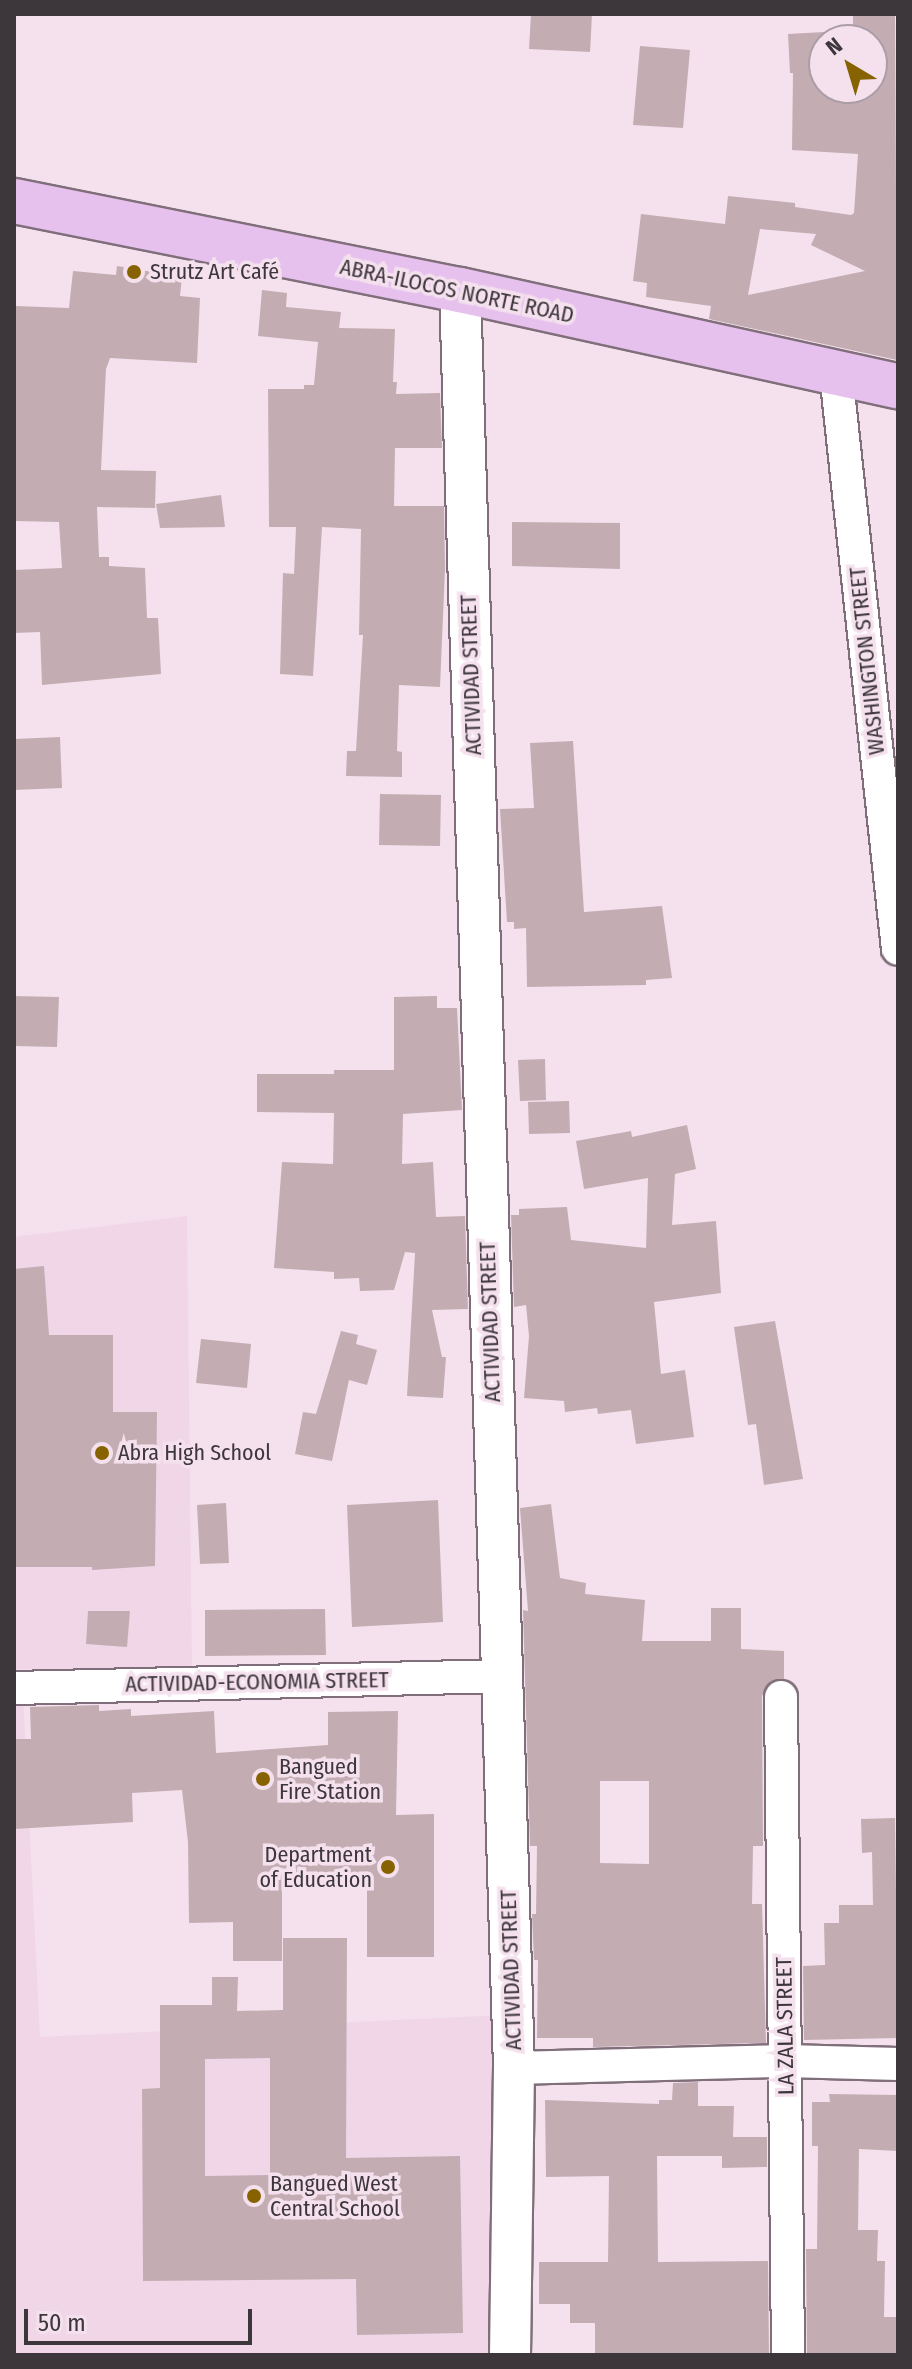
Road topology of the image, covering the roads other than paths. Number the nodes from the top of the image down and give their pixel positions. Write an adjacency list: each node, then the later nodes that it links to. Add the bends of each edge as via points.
1 (15, 208): 2 (main road, ABRA-ILOCOS NORTE ROAD)
2 (460, 290): 3 (main road, ABRA-ILOCOS NORTE ROAD); 6 (street, ACTIVIDAD STREET)
3 (836, 373): 4 (main road, ABRA-ILOCOS NORTE ROAD); 5 (street, WASHINGTON STREET)
4 (898, 386)
5 (898, 949)
6 (501, 1676): 7 (street, ACTIVIDAD-ECONOMIA STREET); 11 (street, ACTIVIDAD STREET)
7 (14, 1688)
8 (781, 1697): 9 (street, LA ZALA STREET)
9 (786, 2061): 10 (street); 11 (street); 13 (street, LA ZALA STREET)
10 (898, 2064)
11 (514, 2068): 12 (street, ACTIVIDAD STREET)
12 (510, 2355)
13 (788, 2355)

